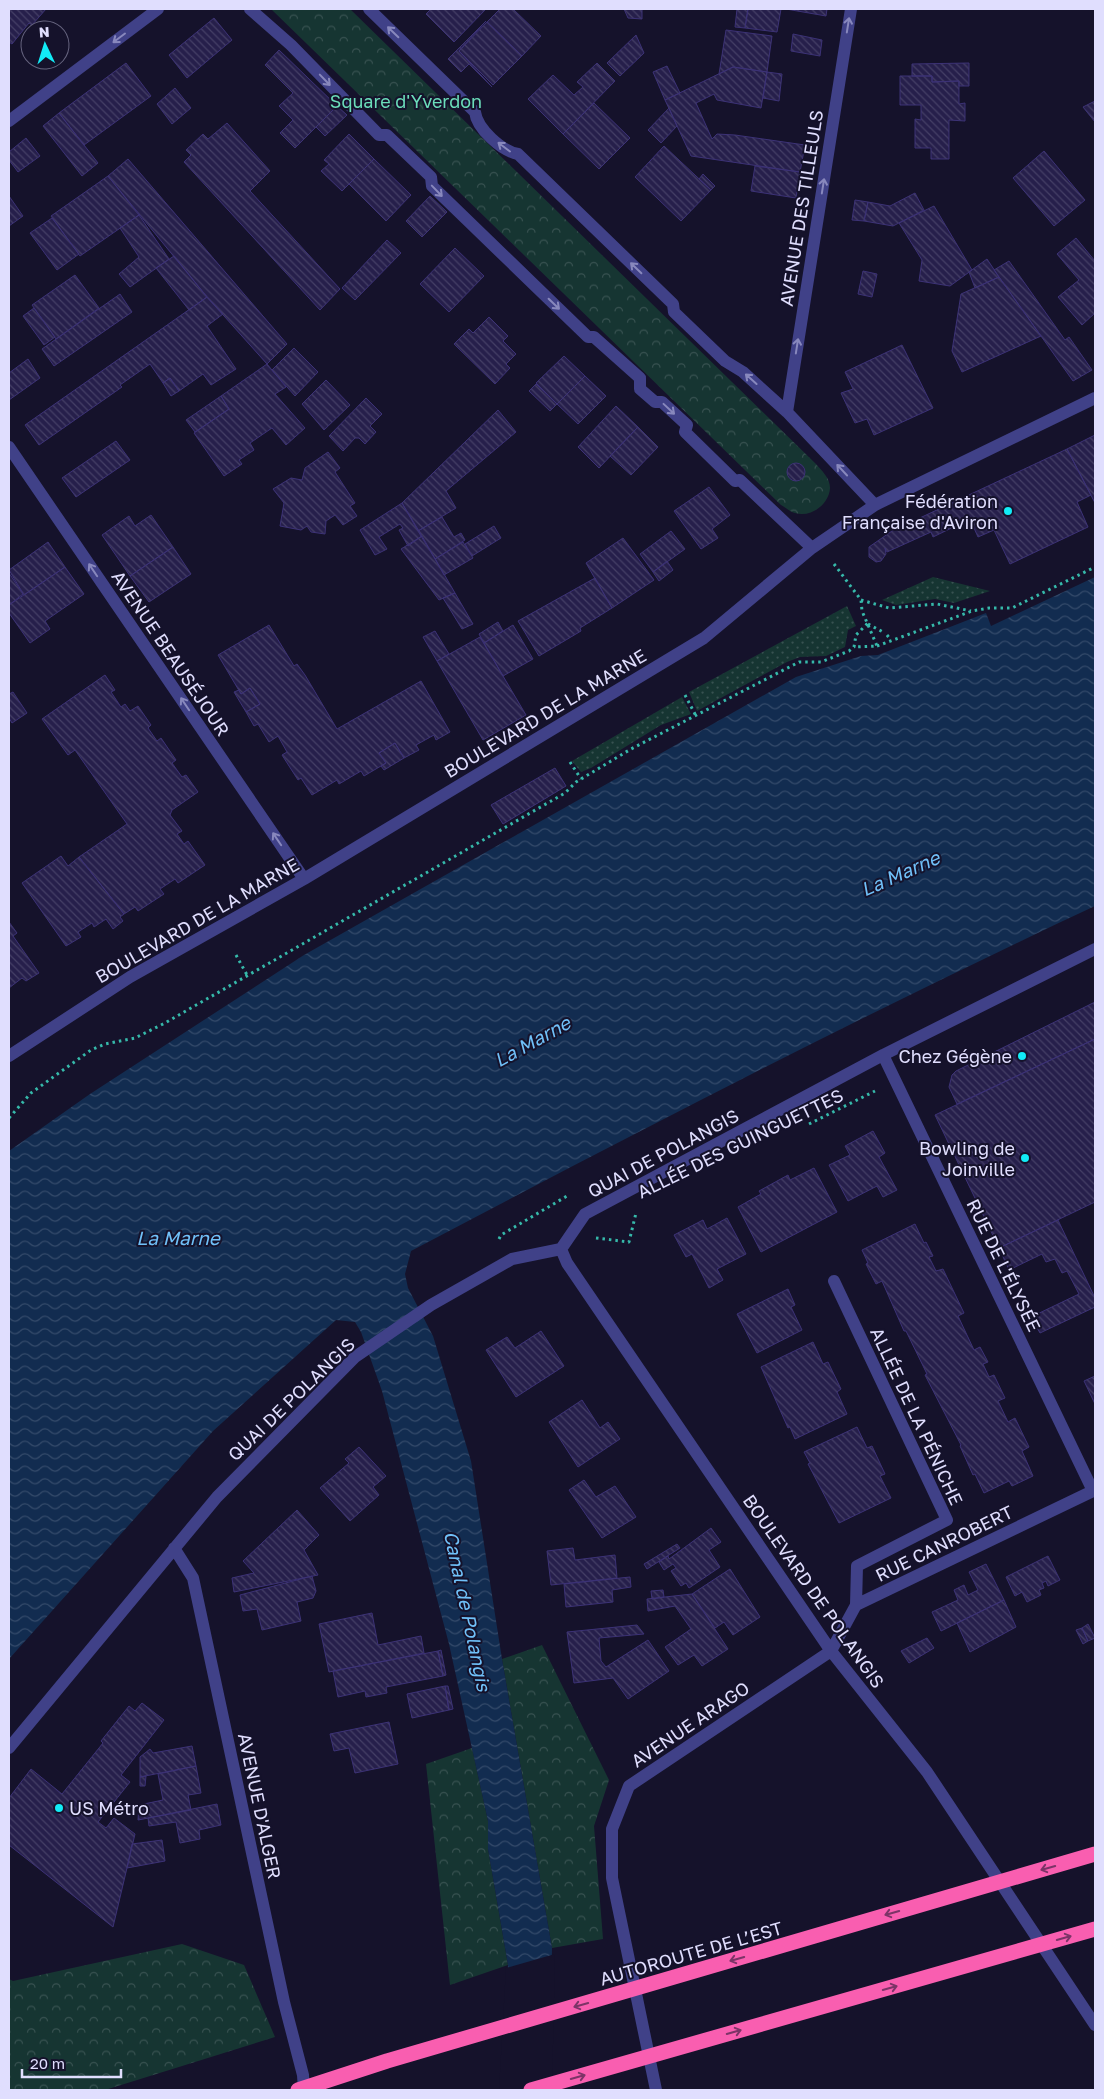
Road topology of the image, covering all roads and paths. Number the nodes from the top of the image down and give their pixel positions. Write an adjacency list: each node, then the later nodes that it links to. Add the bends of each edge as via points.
1 (158, 9): 5 (street, one-way to 5)
2 (250, 9): 10 (street, one-way to 10, via 378,135 387,134 431,177 432,186 588,337 594,337 640,378 640,389 656,402 662,402 687,425 685,432 735,481 740,480)
3 (369, 9): 7 (street, one-way to 3, via 743,372 725,361 674,312 673,304 518,154 508,152 476,122 475,112)
4 (851, 9): 7 (street, AVENUE DES TILLEULS, one-way to 4)
5 (9, 122)
6 (1095, 398): 9 (street, BOULEVARD DE LA MARNE)
7 (787, 412): 9 (street, one-way to 7)
8 (9, 447): 23 (street, AVENUE BEAUSÉJOUR, one-way to 8)
9 (875, 505): 10 (street, BOULEVARD DE LA MARNE)
10 (812, 548): 23 (street, BOULEVARD DE LA MARNE, via 704,638)
11 (834, 564): 13 (path)
12 (1095, 567): 14 (path, via 1012,608)
13 (862, 600): 14 (path, via 890,608 937,604); 15 (path, via 862,611)
14 (972, 611): 16 (path)
15 (868, 623): 16 (path); 17 (path); 18 (path, via 856,634)
16 (890, 639): 17 (path)
17 (877, 646): 18 (path)
18 (854, 647): 20 (path, via 831,659 799,662)
19 (685, 695): 20 (path)
20 (696, 716): 22 (path)
21 (570, 762): 22 (path)
22 (581, 779): 26 (path, via 557,797)
23 (304, 879): 28 (street, BOULEVARD DE LA MARNE, via 130,978)
24 (1095, 949): 27 (street, QUAI DE POLANGIS)
25 (236, 955): 26 (path)
26 (247, 975): 30 (path, via 135,1038 91,1050 31,1093)
27 (883, 1055): 29 (street, RUE DE L'ÉLYSÉE); 33 (street, QUAI DE POLANGIS, via 585,1214)
28 (9, 1056)
29 (896, 1080): 31 (path, ALLÉE DES GUINGUETTES); 36 (street, RUE DE L'ÉLYSÉE)
30 (9, 1118)
31 (807, 1125)
32 (637, 1209): 34 (path, ALLÉE DES GUINGUETTES, via 629,1242 597,1238)
33 (561, 1249): 34 (street, BOULEVARD DE POLANGIS); 37 (street, QUAI DE POLANGIS, via 512,1259 431,1306 355,1357 217,1497)
34 (567, 1263): 39 (street, BOULEVARD DE POLANGIS)
35 (834, 1281): 38 (street, ALLÉE DE LA PÉNICHE, via 948,1520 857,1566)
36 (1094, 1491): 38 (street, RUE CANROBERT)
37 (174, 1548): 40 (street, QUAI DE POLANGIS); 45 (street, AVENUE D'ALGER, via 193,1578)
38 (856, 1605): 39 (street)
39 (830, 1651): 43 (street, BOULEVARD DE POLANGIS, via 927,1772); 47 (street, AVENUE ARAGO, via 629,1786 612,1829 612,1878)
40 (9, 1748)
41 (1095, 1854): 44 (highway, AUTOROUTE DE L’EST, one-way to 44, bridge, via 396,2058)
42 (1095, 1929): 46 (highway, one-way to 42, bridge)
43 (1095, 2025)
44 (298, 2090)
45 (304, 2090)
46 (531, 2090)
47 (656, 2090)

